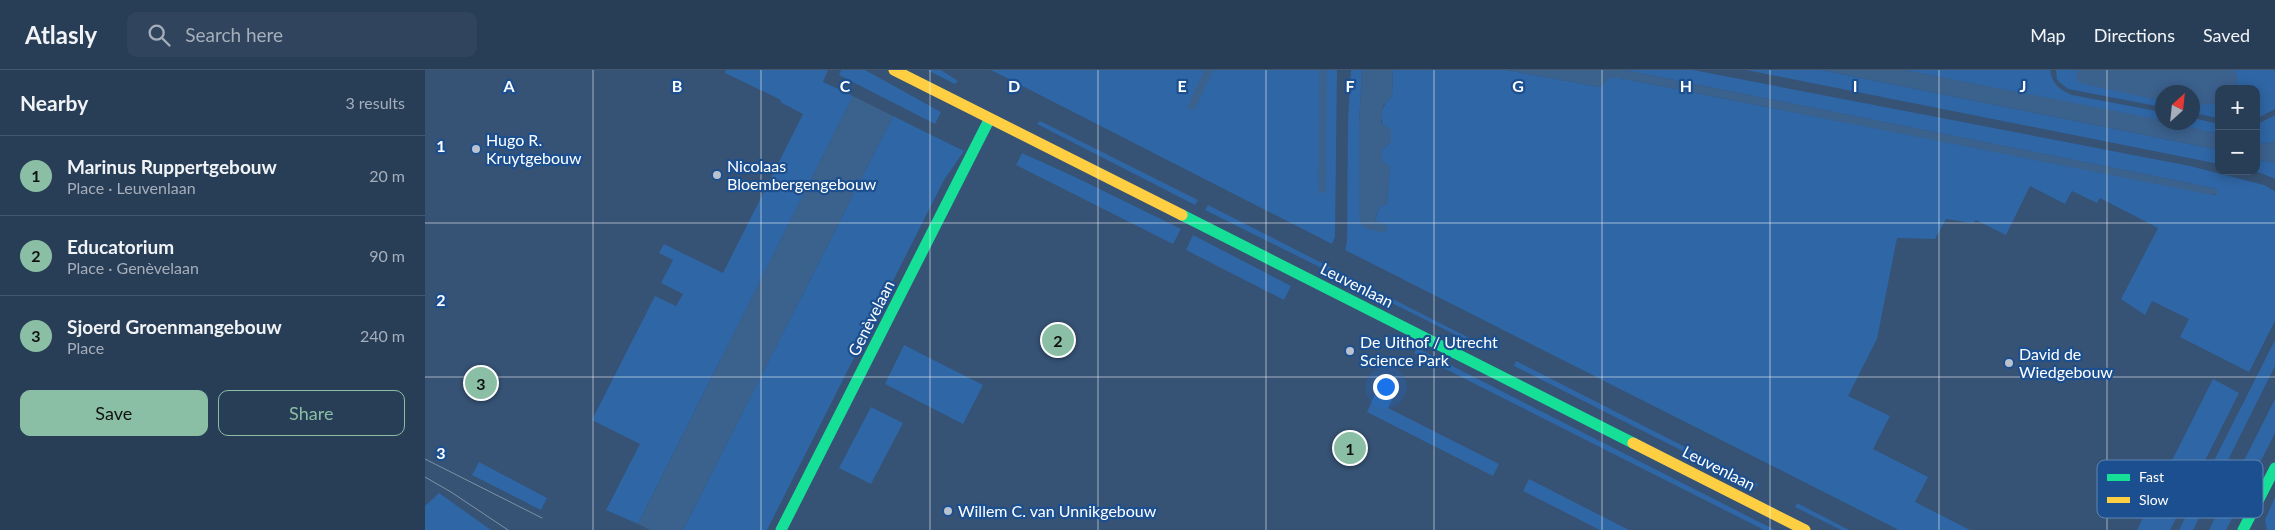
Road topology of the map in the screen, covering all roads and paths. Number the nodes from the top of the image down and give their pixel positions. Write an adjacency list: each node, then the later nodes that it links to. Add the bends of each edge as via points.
1 (894, 70): 2 (main road, Leuvenlaan)
2 (989, 120): 6 (main road, Genèvelaan); 7 (main road, Leuvenlaan)
3 (2275, 468): 4 (main road)
4 (2263, 491)
5 (2249, 518): 8 (main road)
6 (781, 530)
7 (1805, 530)
8 (2243, 530)

